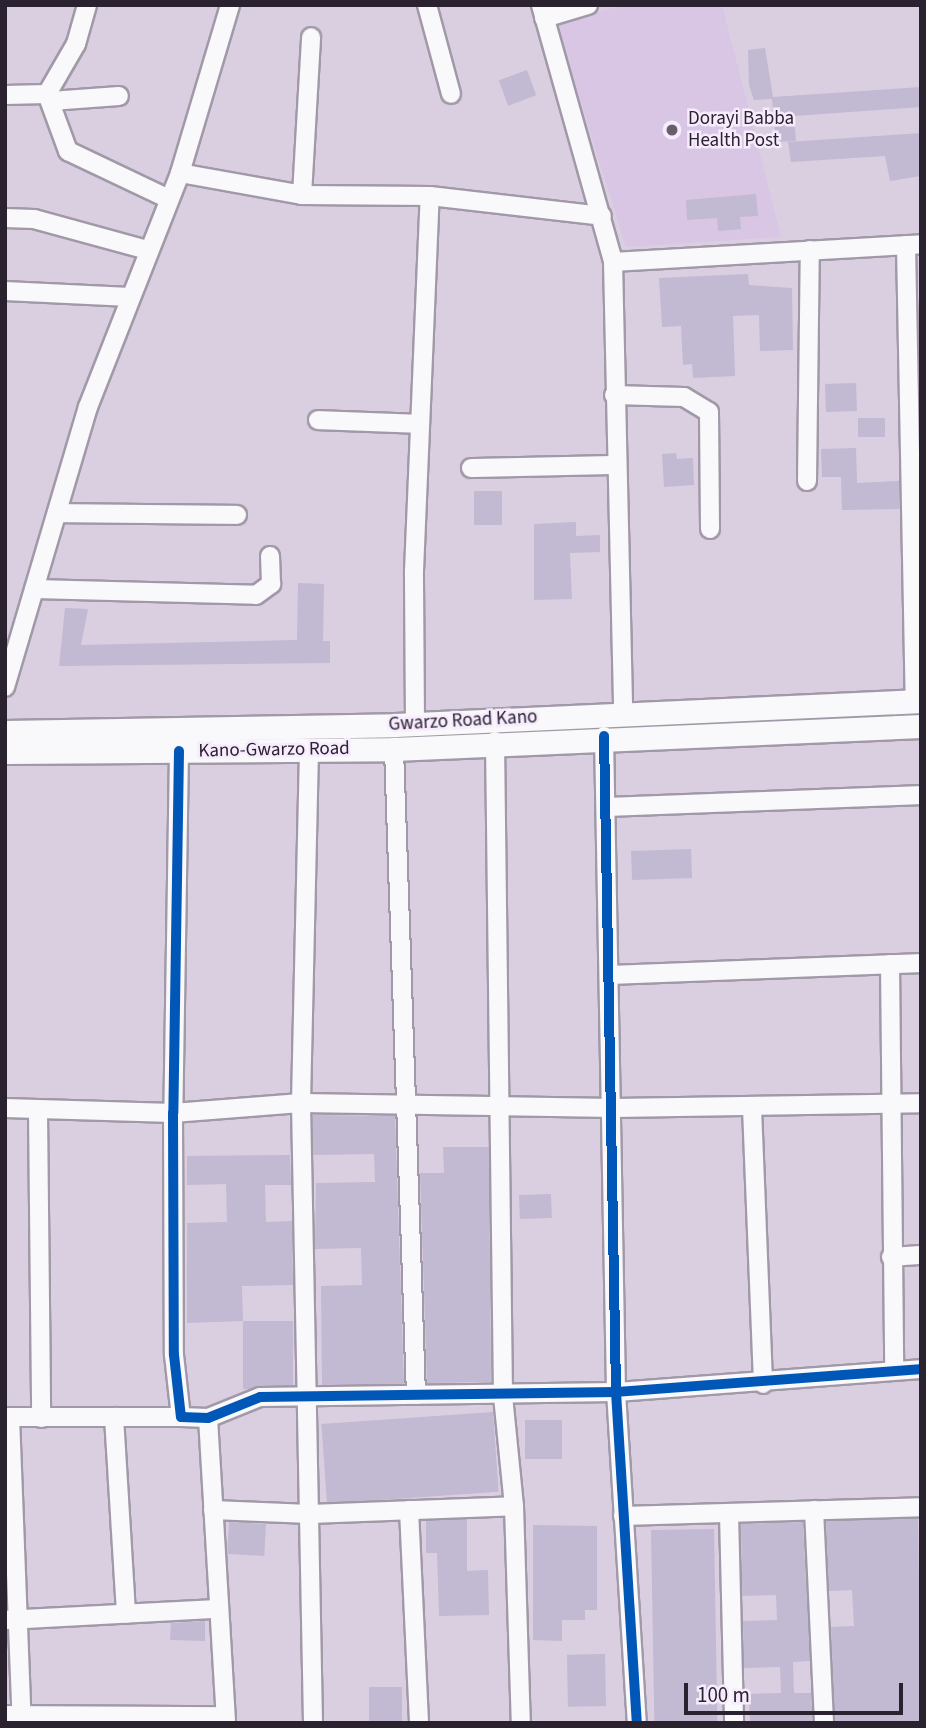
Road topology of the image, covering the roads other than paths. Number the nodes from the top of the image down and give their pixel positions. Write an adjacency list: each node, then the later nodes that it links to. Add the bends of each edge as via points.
1 (88, 5): 10 (street, via 76,44)
2 (230, 5): 11 (street)
3 (427, 5): 7 (street)
4 (588, 5): 5 (street)
5 (542, 11): 15 (street)
6 (312, 37): 12 (street)
7 (451, 93)
8 (5, 95): 10 (street)
9 (119, 96): 10 (street)
10 (49, 97): 14 (street, via 68,151)
11 (180, 173): 12 (street); 14 (street)
12 (302, 195): 13 (street)
13 (430, 196): 15 (street); 26 (street)
14 (169, 199): 18 (street)
15 (602, 216): 20 (street)
16 (5, 218): 18 (street, via 34,219)
17 (913, 244): 19 (street); 23 (street)
18 (147, 250): 22 (street)
19 (810, 250): 20 (street); 29 (street)
20 (613, 262): 24 (street)
21 (5, 291): 22 (street)
22 (130, 298): 30 (street, via 88,407)
23 (914, 364): 36 (street)
24 (614, 395): 27 (street); 32 (street, via 684,397 709,412)
25 (318, 421): 26 (street)
26 (420, 424): 39 (street)
27 (615, 465): 28 (street); 38 (street)
28 (471, 468)
29 (807, 481)
30 (57, 513): 31 (street); 34 (street)
31 (237, 516)
32 (710, 529)
33 (270, 556): 34 (street, via 271,584 256,595)
34 (34, 589): 35 (street)
35 (5, 687)
36 (918, 701): 37 (main road, Gwarzo Road Kano)
37 (758, 708): 38 (main road, Gwarzo Road Kano); 41 (main road)
38 (623, 713): 39 (main road, Gwarzo Road Kano)
39 (415, 723): 42 (main road, Gwarzo Road Kano)
40 (921, 726): 41 (main road, Kano-Gwarzo Road)
41 (761, 731): 43 (main road, Kano-Gwarzo Road)
42 (5, 732)
43 (604, 736): 44 (main road, Kano-Gwarzo Road); 50 (street)
44 (495, 741): 45 (main road, Kano-Gwarzo Road); 58 (street)
45 (394, 748): 46 (main road, Kano-Gwarzo Road); 56 (street)
46 (309, 750): 47 (main road, Kano-Gwarzo Road); 54 (street)
47 (179, 751): 48 (main road, Kano-Gwarzo Road); 63 (street)
48 (5, 752)
49 (921, 795): 50 (street)
50 (609, 807): 53 (street)
51 (921, 963): 52 (street)
52 (890, 964): 53 (street); 55 (street)
53 (612, 975): 60 (street)
54 (301, 1102): 56 (street); 63 (street); 70 (street)
55 (888, 1102): 57 (street); 61 (street); 65 (street)
56 (405, 1103): 58 (street); 71 (street)
57 (921, 1103)
58 (500, 1105): 60 (street); 72 (street)
59 (5, 1108): 62 (street)
60 (614, 1108): 61 (street); 69 (street)
61 (752, 1108): 68 (street)
62 (38, 1112): 63 (street); 76 (street)
63 (173, 1113): 75 (street, via 174,1355)
64 (921, 1255): 65 (street)
65 (891, 1257): 67 (street)
66 (921, 1368): 67 (street)
67 (894, 1369): 68 (street)
68 (763, 1384): 69 (street)
69 (616, 1392): 72 (street); 85 (street)
70 (307, 1395): 71 (street); 77 (street, via 260,1397); 83 (street)
71 (416, 1395): 72 (street)
72 (503, 1396): 78 (street)
73 (8, 1417): 76 (street); 88 (street)
74 (114, 1417): 75 (street); 76 (street); 87 (street)
75 (181, 1417): 77 (street)
76 (41, 1418)
77 (208, 1418): 80 (street)
78 (514, 1506): 81 (street); 93 (street)
79 (921, 1507): 82 (street)
80 (213, 1510): 83 (street); 86 (street)
81 (409, 1510): 83 (street); 92 (street)
82 (814, 1510): 84 (street); 96 (street)
83 (310, 1514): 91 (street)
84 (729, 1514): 85 (street); 95 (street)
85 (622, 1516): 94 (street)
86 (218, 1609): 87 (street); 90 (street)
87 (126, 1614): 88 (street)
88 (11, 1620): 89 (street)
89 (16, 1717): 90 (street)
90 (226, 1719)
91 (313, 1723)
92 (419, 1723)
93 (520, 1723)
94 (637, 1723)
95 (734, 1723)
96 (824, 1723)

